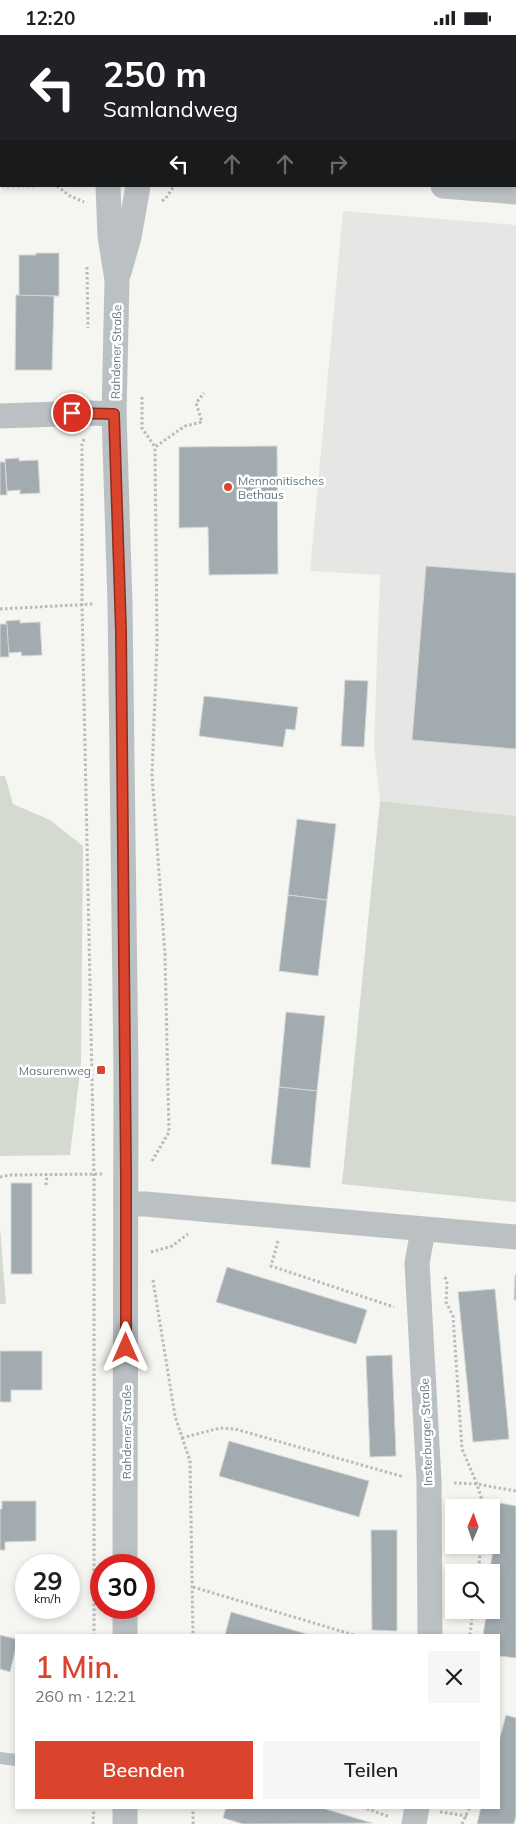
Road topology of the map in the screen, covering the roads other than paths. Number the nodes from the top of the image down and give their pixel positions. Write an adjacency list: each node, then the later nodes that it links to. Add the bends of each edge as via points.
1 (108, 187): 5 (street, Rahdener Straße, via 110,236)
2 (138, 187): 5 (street, Rahdener Straße)
3 (453, 187): 4 (street)
4 (516, 193)
5 (117, 279): 6 (street, Rahdener Straße)
6 (114, 414): 7 (street); 8 (street, Rahdener Straße, via 120,603)
7 (0, 416)
8 (126, 1204): 9 (street); 11 (street, Rahdener Straße)
9 (423, 1230): 10 (street); 14 (street, Insterburger Straße, via 417,1263 429,1481)
10 (516, 1237)
11 (125, 1554)
12 (125, 1619): 13 (street)
13 (125, 1634)
14 (430, 1634)
15 (0, 1758): 16 (lane)
16 (15, 1760)
17 (125, 1809): 20 (street)
18 (415, 1809): 19 (street)
19 (404, 1821)
20 (125, 1824)

